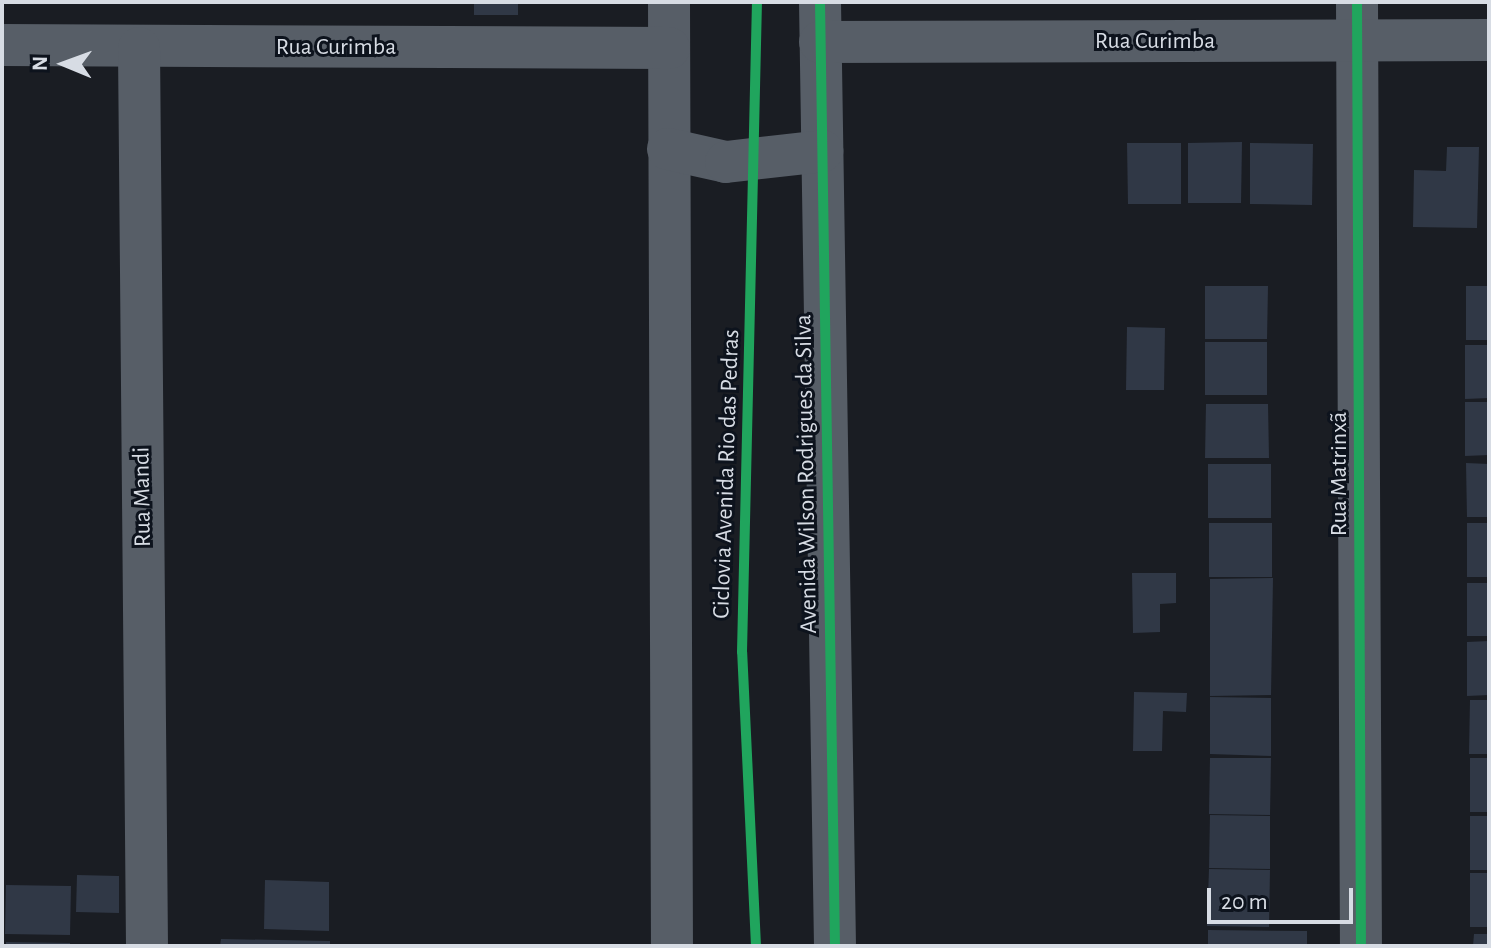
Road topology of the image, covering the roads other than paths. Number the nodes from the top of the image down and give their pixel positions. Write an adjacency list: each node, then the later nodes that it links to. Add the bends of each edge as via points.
1 (669, 2): 7 (street)
2 (820, 22): 3 (street, Rua Curimba); 9 (street, Avenida Wilson Rodrigues da Silva)
3 (1358, 22): 4 (street, Rua Curimba); 13 (street, Rua Matrinxã)
4 (1489, 40)
5 (2, 45): 6 (street, Rua Curimba)
6 (139, 48): 7 (street, Rua Curimba); 10 (street, Rua Mandi)
7 (669, 48): 8 (street)
8 (668, 149): 9 (street, via 726,162); 11 (street)
9 (822, 151): 12 (street, Avenida Wilson Rodrigues da Silva)
10 (147, 946)
11 (672, 946)
12 (835, 946)
13 (1361, 946)

